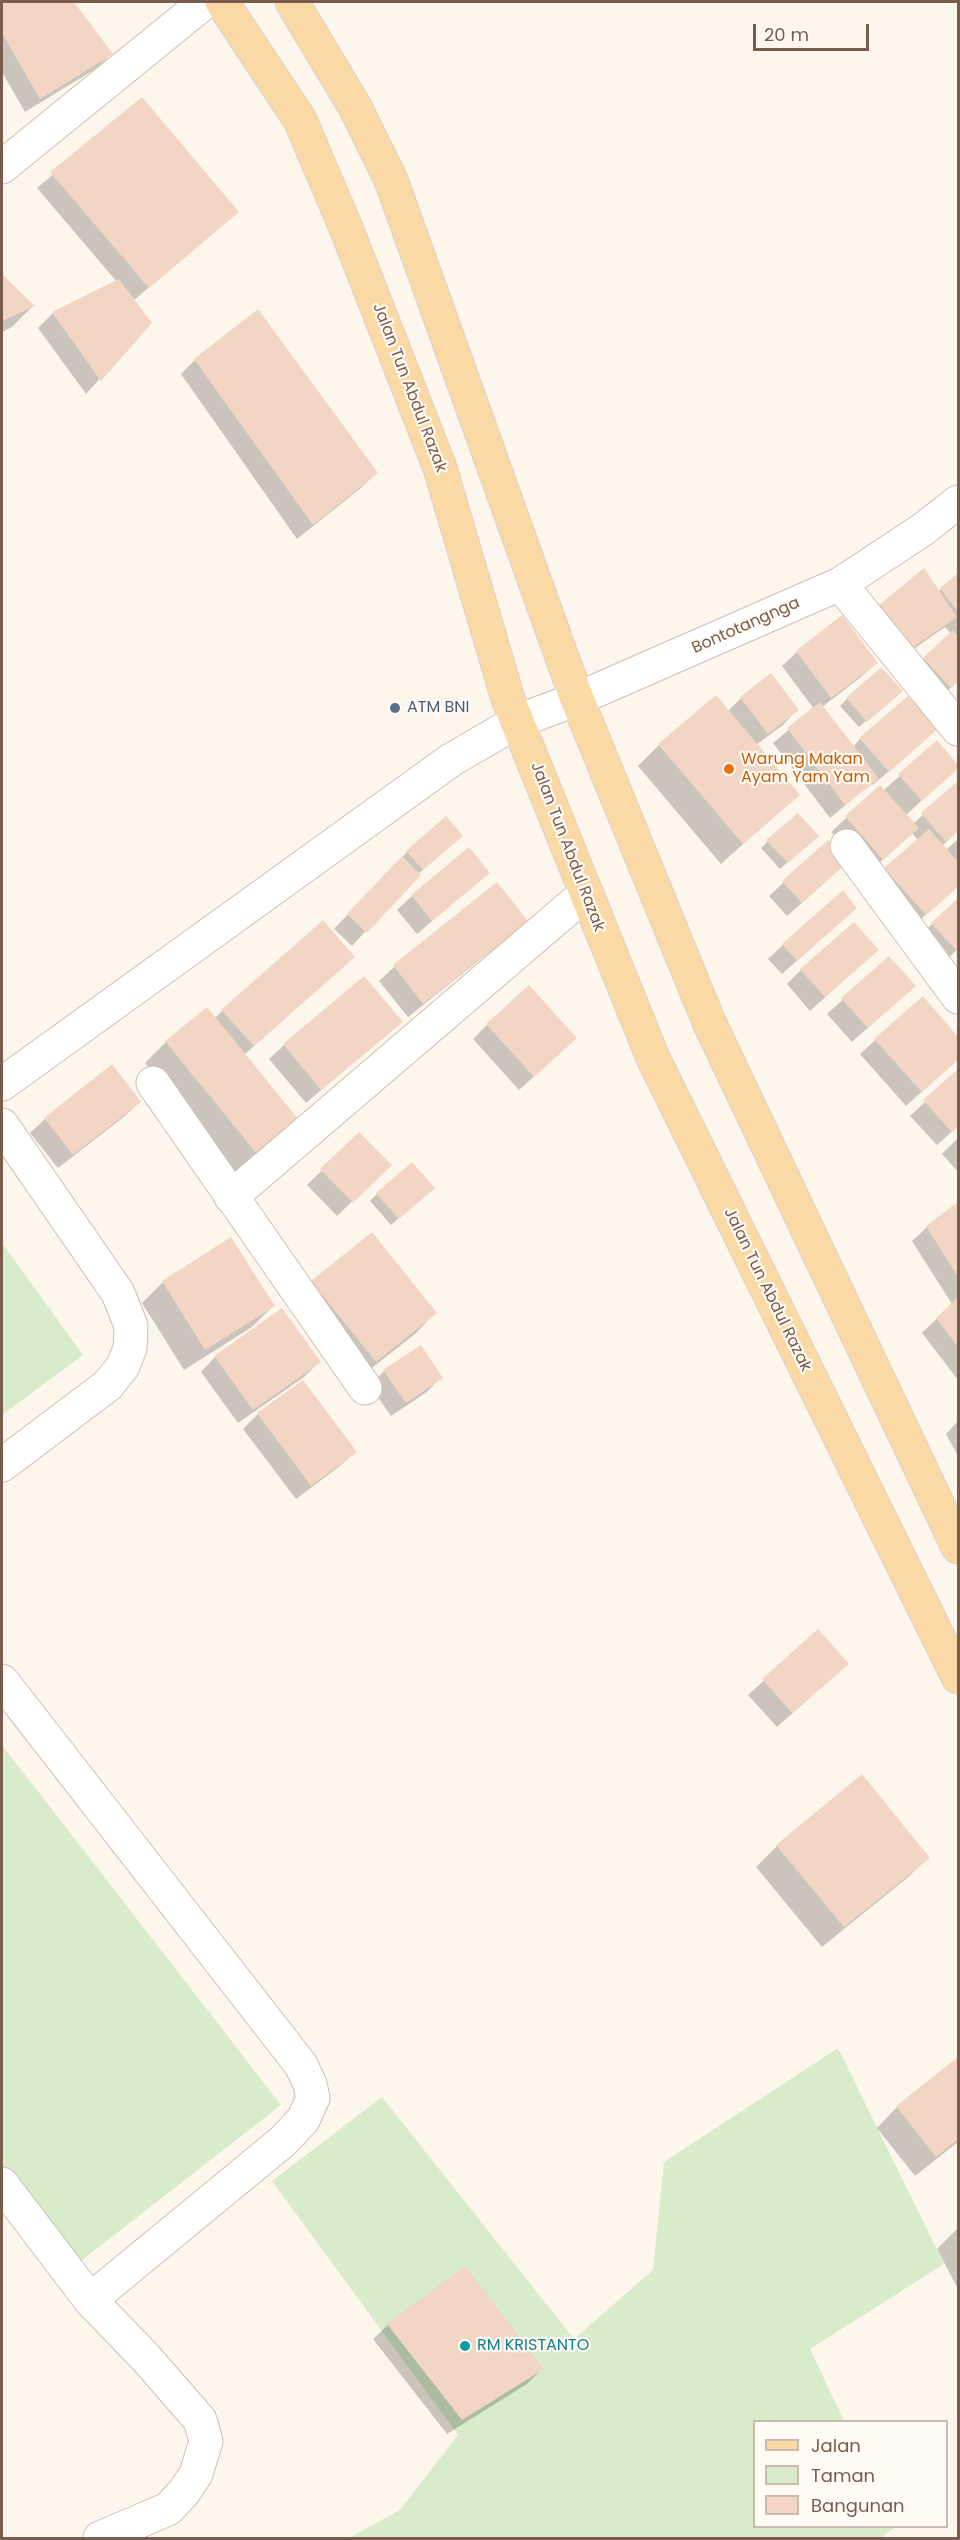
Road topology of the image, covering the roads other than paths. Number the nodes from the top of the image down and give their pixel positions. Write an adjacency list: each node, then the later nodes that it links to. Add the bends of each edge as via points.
1 (205, 2): 4 (street)
2 (222, 2): 8 (main road, Jalan Tun Abdul Razak, via 300,120 346,228 440,468 508,699)
3 (292, 2): 7 (main road, via 355,107 391,180)
4 (2, 167)
5 (958, 502): 6 (street, Bontotangnga)
6 (840, 584): 7 (street, Bontotangnga); 9 (street)
7 (577, 699): 8 (street, Bontotangnga); 19 (main road, via 709,1022)
8 (518, 721): 11 (main road, Jalan Tun Abdul Razak); 14 (street, Bontotangnga, via 451,760)
9 (958, 729)
10 (847, 846): 12 (street)
11 (585, 894): 16 (street); 20 (main road, Jalan Tun Abdul Razak, via 653,1058)
12 (958, 997)
13 (153, 1083): 16 (street)
14 (2, 1084)
15 (2, 1125): 18 (street, via 118,1293 131,1326 130,1348 123,1366 108,1385)
16 (231, 1197): 17 (street)
17 (365, 1388)
18 (2, 1465)
19 (958, 1547)
20 (958, 1677)
21 (2, 1681): 23 (street, via 301,2065 313,2098 303,2120 282,2142)
22 (2, 2184): 23 (street)
23 (90, 2300): 24 (street, via 200,2420 206,2441 196,2474 168,2509)
24 (100, 2538)

